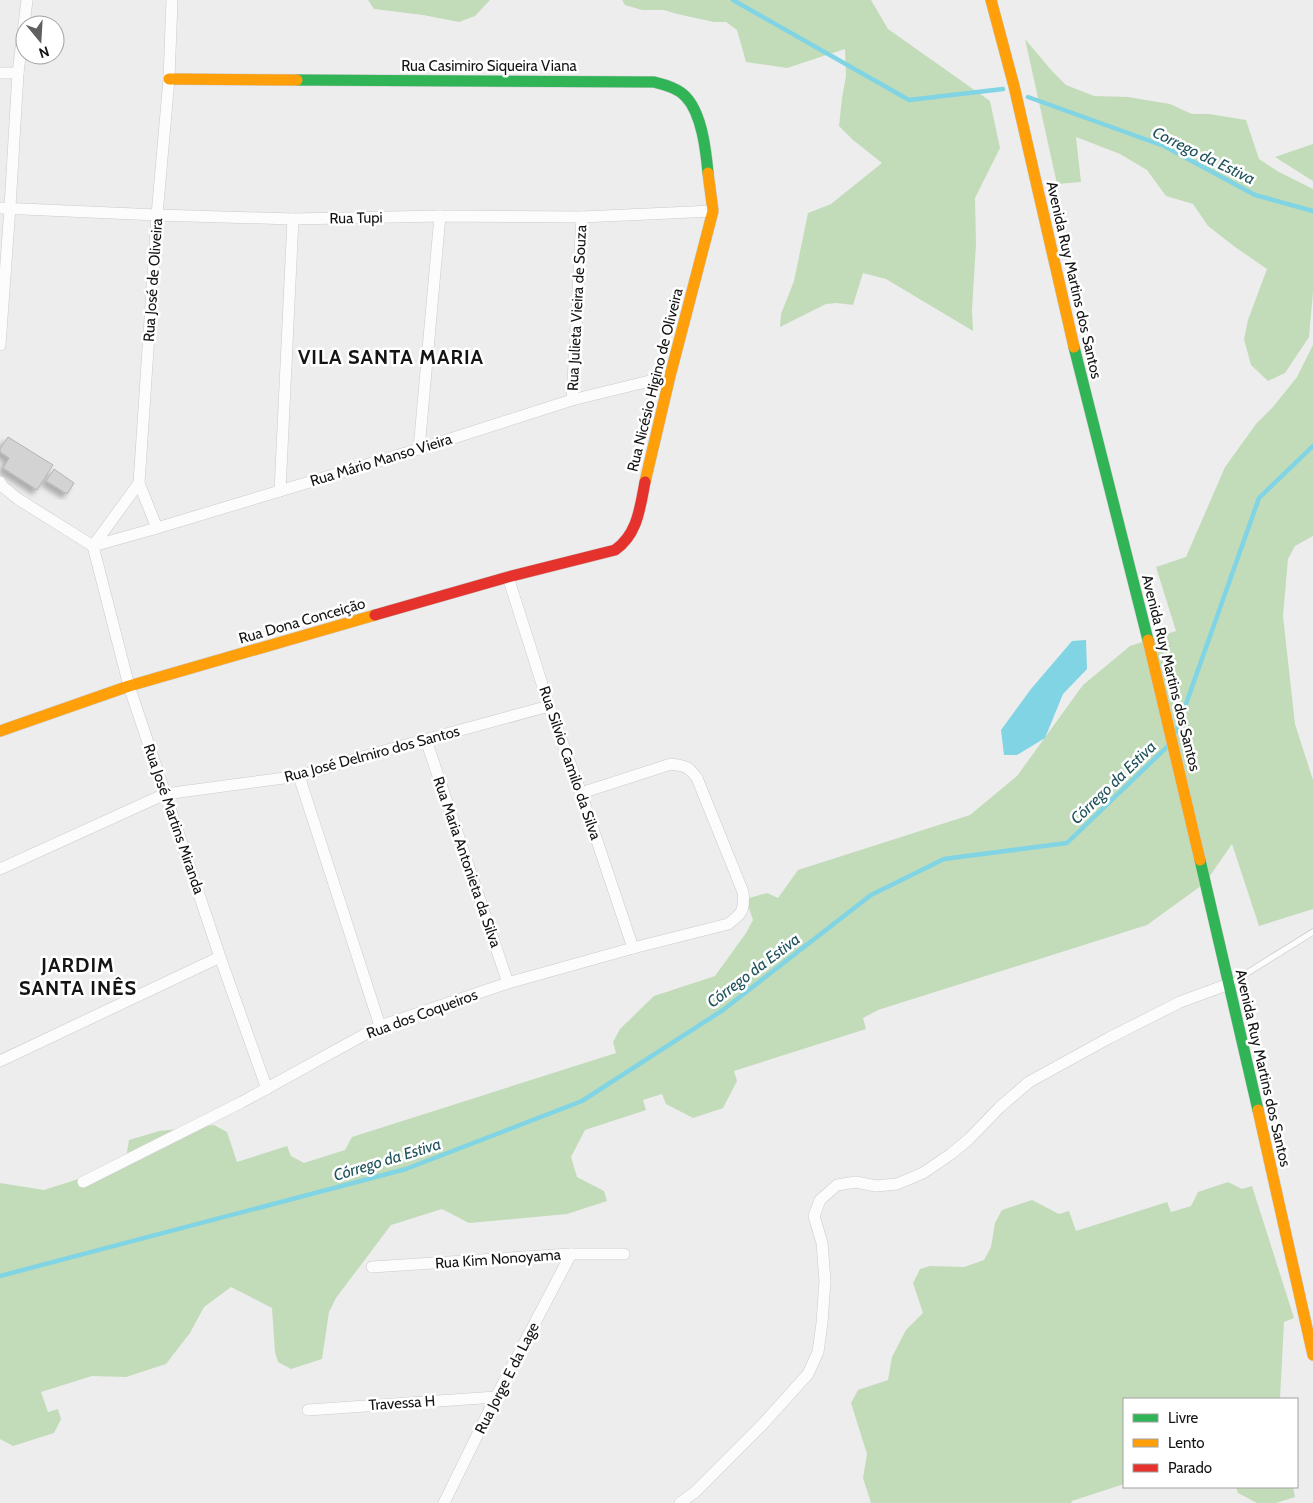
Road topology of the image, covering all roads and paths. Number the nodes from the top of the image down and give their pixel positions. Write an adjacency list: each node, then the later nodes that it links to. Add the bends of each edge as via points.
1 (27, 0): 5 (street)
2 (172, 0): 6 (street, Rua José de Oliveira)
3 (991, 0): 36 (street, Avenida Ruy Martins dos Santos)
4 (0, 73): 5 (street)
5 (18, 73): 7 (street)
6 (170, 79): 8 (street, Rua Casimiro Siqueira Viana, via 654,82 671,87 686,97 697,116 705,146); 9 (street, Rua José de Oliveira)
7 (5, 208): 9 (street, Rua Tupi); 13 (street)
8 (713, 211): 11 (street, Rua Tupi); 14 (street, Rua Nicésio Higino de Oliveira)
9 (157, 215): 12 (street, Rua Tupi); 18 (street, Rua José de Oliveira)
10 (440, 216): 11 (street, Rua Tupi); 12 (street, Rua Tupi); 16 (street)
11 (582, 217): 15 (street, Rua Julieta Vieira de Souza)
12 (293, 219): 19 (street)
13 (0, 345)
14 (670, 376): 15 (street, Rua Mário Manso Vieira); 22 (street, Rua Nicésio Higino de Oliveira, via 636,523 625,543)
15 (572, 400): 16 (street, Rua Mário Manso Vieira)
16 (419, 449): 19 (street, Rua Mário Manso Vieira)
17 (0, 482): 21 (street, via 18,499)
18 (139, 483): 20 (street); 21 (street)
19 (280, 491): 20 (street, Rua Mário Manso Vieira)
20 (156, 528): 21 (street, Rua Mário Manso Vieira)
21 (93, 546): 24 (street, Rua José Martins Miranda)
22 (615, 550): 23 (street, Rua Dona Conceição)
23 (508, 577): 24 (street, Rua Dona Conceição); 25 (street, Rua Silvio Camilo da Silva)
24 (129, 686): 26 (street, Rua Dona Conceição); 30 (street, Rua José Martins Miranda)
25 (549, 706): 27 (street, Rua José Delmiro dos Santos); 29 (street, Rua Silvio Camilo da Silva)
26 (0, 732)
27 (426, 740): 28 (street, Rua José Delmiro dos Santos); 35 (street, Rua Maria Antonieta da Silva)
28 (298, 776): 30 (street, Rua José Delmiro dos Santos); 37 (street)
29 (581, 793): 33 (street, Rua Silvio Camilo da Silva); 33 (street, Rua dos Coqueiros, via 670,764 690,769 697,778 743,892 742,912 728,924)
30 (165, 794): 31 (street, Rua José Delmiro dos Santos); 34 (street, Rua José Martins Miranda)
31 (0, 869)
32 (1313, 932): 36 (lane)
33 (633, 948): 35 (street, Rua dos Coqueiros)
34 (220, 958): 38 (street); 39 (street, Rua José Martins Miranda)
35 (508, 984): 37 (street, Rua dos Coqueiros)
36 (1229, 984): 44 (street, Avenida Ruy Martins dos Santos); 48 (street, via 1171,1006 1029,1082 1000,1106 969,1139 923,1173 897,1184 876,1186 856,1182 837,1185 820,1200 814,1216 822,1243 825,1281 818,1352 808,1374 761,1426)
37 (380, 1026): 39 (street, Rua dos Coqueiros)
38 (0, 1062)
39 (266, 1089): 40 (street, Rua dos Coqueiros)
40 (83, 1182)
41 (571, 1254): 42 (street, Rua Kim Nonoyama); 43 (street, Rua Kim Nonoyama); 45 (street, Rua Jorge E da Lage)
42 (624, 1254)
43 (372, 1267)
44 (1313, 1355)
45 (496, 1397): 46 (street, Travessa H); 47 (street, Rua Jorge E da Lage)
46 (308, 1410)
47 (444, 1503)
48 (680, 1503)

